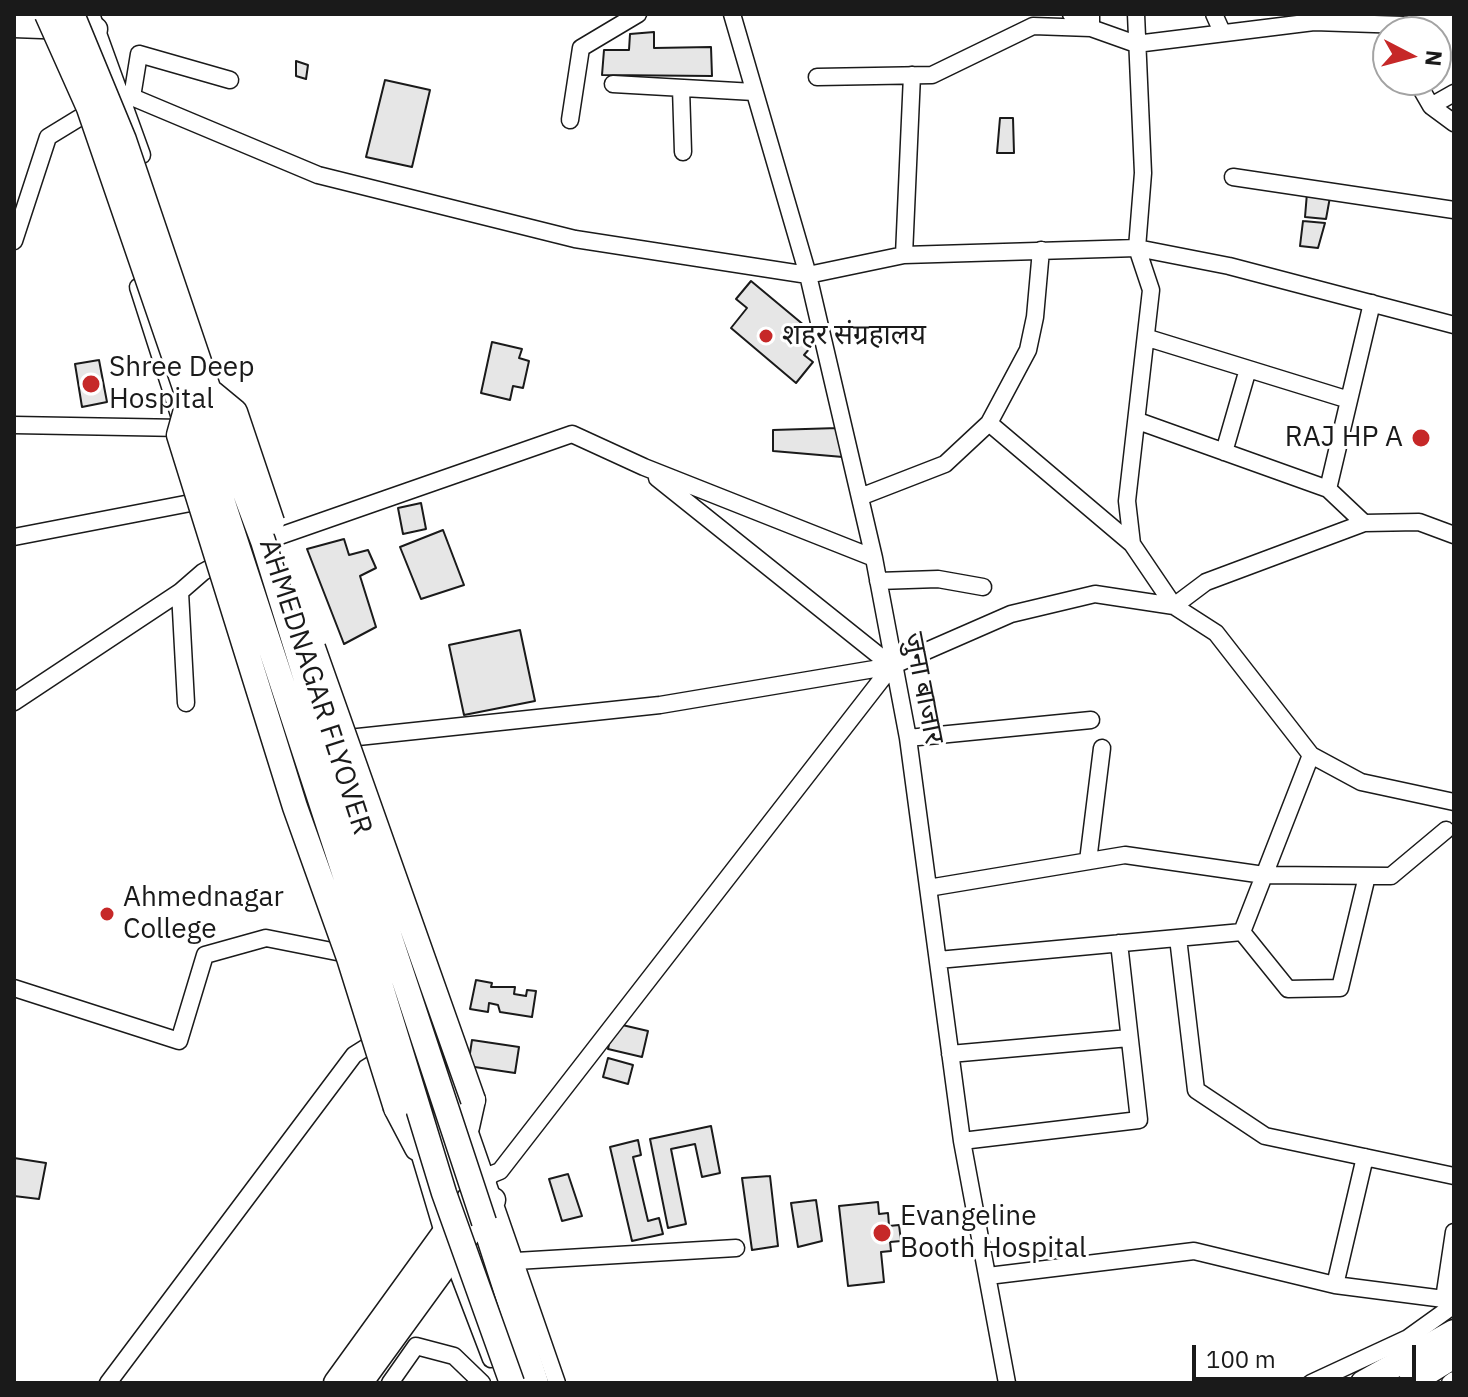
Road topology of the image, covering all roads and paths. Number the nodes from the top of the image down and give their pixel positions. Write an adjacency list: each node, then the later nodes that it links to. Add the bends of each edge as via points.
1 (72, 14): 42 (highway, AHMEDNAGAR FLYOVER, bridge, via 124,140)
2 (638, 14): 28 (street, via 581,48)
3 (732, 14): 22 (street, जुना बाजार)
4 (1071, 14): 9 (street)
5 (1136, 14): 13 (street)
6 (1214, 14): 12 (street)
7 (42, 19): 8 (main road); 11 (main road); 14 (street); 42 (highway, AHMEDNAGAR FLYOVER, bridge, via 89,108)
8 (94, 21): 15 (street)
9 (1091, 21): 13 (street); 17 (street, via 1033,26 932,75)
10 (1372, 23): 12 (street, via 1314,22)
11 (14, 26)
12 (1222, 32): 13 (street)
13 (1136, 44): 34 (street, via 1143,173)
14 (55, 50): 15 (street); 27 (street)
15 (107, 52): 16 (street); 25 (street)
16 (139, 54): 19 (street); 25 (street)
17 (912, 75): 18 (street); 36 (street)
18 (817, 77)
19 (230, 80)
20 (613, 84): 21 (street)
21 (681, 88): 22 (street); 30 (street)
22 (754, 92): 37 (street, जुना बाजार)
23 (1454, 93): 26 (street)
24 (1425, 96): 26 (street)
25 (128, 98): 27 (street); 37 (street, via 318,175 575,239); 56 (street)
26 (1431, 106): 29 (street)
27 (84, 115): 33 (street, via 48,137); 47 (street)
28 (570, 120)
29 (1454, 123)
30 (683, 152)
31 (1233, 177): 32 (street)
32 (1454, 210)
33 (14, 241)
34 (1137, 248): 35 (street); 38 (street); 40 (street, via 1151,290)
35 (1041, 250): 36 (street); 45 (street, via 1028,350)
36 (904, 255): 37 (street)
37 (808, 275): 51 (street, जुना बाजार)
38 (1372, 303): 39 (street); 43 (street)
39 (1454, 325)
40 (1148, 338): 41 (street); 44 (street)
41 (1248, 369): 43 (street); 48 (street)
42 (200, 396): 87 (highway, bridge, via 235,412 473,1100); 89 (highway, bridge, via 179,435 295,807 396,1108); 92 (highway, AHMEDNAGAR FLYOVER, bridge, via 229,450 263,541 332,764); 108 (highway, AHMEDNAGAR FLYOVER, bridge, via 444,1193)
43 (1349, 400): 50 (street)
44 (1138, 421): 48 (street); 57 (street, via 1127,501)
45 (989, 423): 51 (street, via 945,464); 57 (street)
46 (14, 425): 47 (street)
47 (183, 428): 52 (street)
48 (1224, 452): 50 (street)
49 (644, 467): 56 (street, via 572,434); 58 (street); 64 (street)
50 (1328, 489): 53 (street)
51 (860, 497): 58 (street, जुना बाजार)
52 (206, 500): 55 (street); 59 (street)
53 (1364, 523): 54 (street, via 1419,522); 63 (street, via 1206,582)
54 (1454, 535)
55 (14, 537)
56 (271, 539): 59 (street); 69 (street)
57 (1132, 544): 63 (street)
58 (874, 558): 60 (street, जुना बाजार)
59 (225, 560): 62 (street); 81 (street)
60 (878, 581): 61 (street, via 938,579); 64 (street, जुना बाजार)
61 (983, 587)
62 (180, 592): 65 (street); 66 (street)
63 (1174, 606): 64 (street, via 1095,594 1011,614); 71 (street, via 1216,633)
64 (892, 666): 68 (street, जुना बाजार); 69 (street, via 660,705); 92 (street)
65 (14, 702)
66 (186, 703)
67 (1091, 720): 68 (street)
68 (908, 738): 77 (street, जुना बाजार)
69 (337, 739): 87 (street)
70 (1102, 748): 74 (street)
71 (1311, 755): 72 (street, via 1361,782); 75 (street)
72 (1454, 802)
73 (1446, 830): 76 (street, via 1391,876)
74 (1088, 861): 75 (street, via 1125,855); 77 (street)
75 (1264, 875): 76 (street); 78 (street)
76 (1367, 876): 78 (street, via 1340,988 1288,989)
77 (928, 888): 82 (street, जुना बाजार)
78 (1242, 932): 79 (street)
79 (1178, 938): 80 (street); 90 (street, via 1196,1090 1265,1136)
80 (1119, 943): 82 (street); 85 (street)
81 (354, 956): 83 (street, via 266,938 205,955 179,1041); 84 (street)
82 (938, 960): 86 (street, जुना बाजार)
83 (14, 988)
84 (381, 1038): 89 (street); 102 (street, via 354,1055)
85 (1129, 1038): 86 (street); 88 (street, via 1139,1120)
86 (950, 1054): 88 (street, जुना बाजार)
87 (467, 1127): 92 (street)
88 (962, 1141): 97 (street, जुना बाजार)
89 (417, 1148): 94 (street)
90 (1365, 1157): 91 (street); 98 (street)
91 (1454, 1176)
92 (491, 1193): 94 (highway); 96 (street); 109 (highway, AHMEDNAGAR FLYOVER)
93 (1454, 1232): 99 (street)
94 (448, 1247): 103 (highway); 104 (highway); 107 (street)
95 (736, 1248): 96 (street)
96 (516, 1261): 110 (street)
97 (988, 1276): 98 (street, via 1194,1251); 111 (street, जुना बाजार)
98 (1335, 1285): 99 (street)
99 (1449, 1304): 112 (street, via 1408,1338)
100 (1454, 1332): 113 (highway)
101 (1454, 1356): 114 (highway)
102 (108, 1383)
103 (336, 1383)
104 (360, 1383)
105 (390, 1383): 106 (street, via 416,1346 454,1356)
106 (482, 1383)
107 (500, 1383)
108 (512, 1383)
109 (536, 1383)
110 (557, 1383)
111 (1007, 1383)
112 (1311, 1383)
113 (1363, 1383)
114 (1410, 1383)

